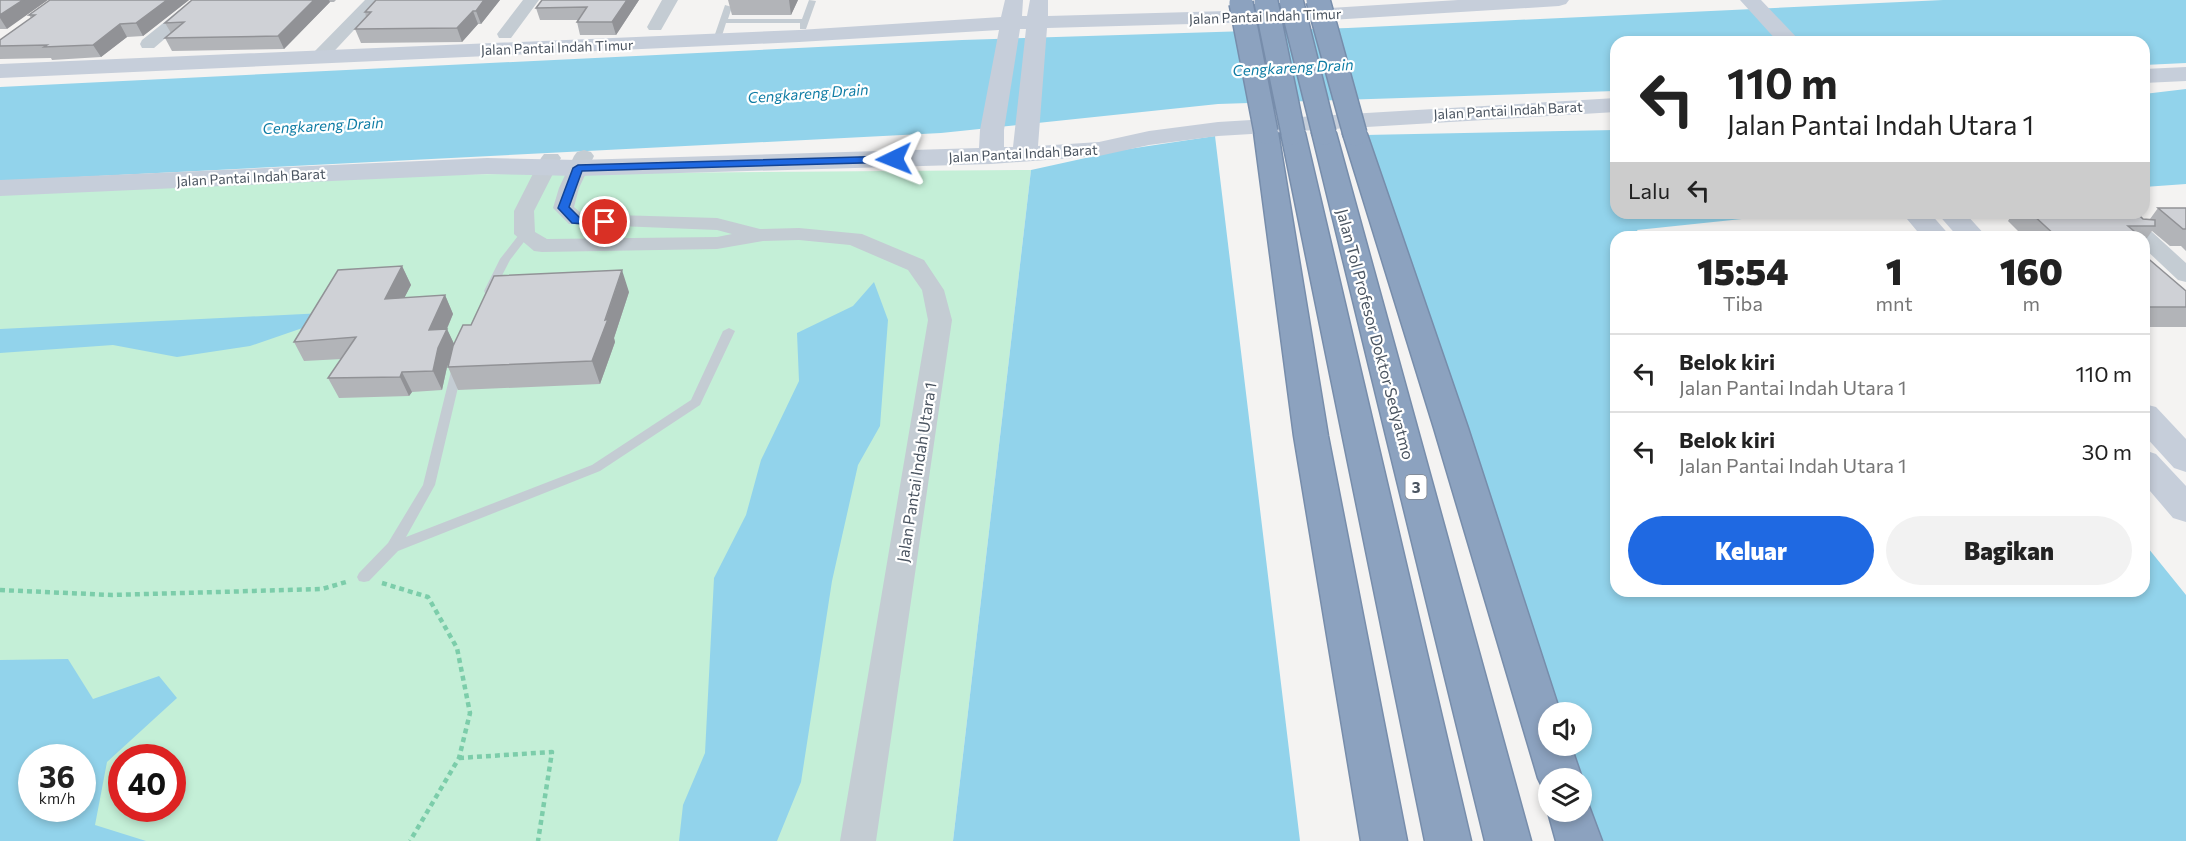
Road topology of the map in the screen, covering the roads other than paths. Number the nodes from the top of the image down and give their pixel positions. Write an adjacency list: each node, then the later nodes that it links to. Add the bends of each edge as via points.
1 (202, 0): 22 (street)
2 (374, 0): 23 (street)
3 (531, 0): 19 (street)
4 (670, 0): 15 (street)
5 (1014, 0): 18 (street)
6 (1291, 0): 28 (highway, Jalan Tol Profesor Doktor Sedyatmo / 3, bridge)
7 (1318, 0): 28 (highway, Jalan Tol Profesor Doktor Sedyatmo / 3, bridge)
8 (1559, 0): 14 (street, Jalan Pantai Indah Timur, via 1330,15 1114,21)
9 (1240, 1): 28 (highway, Jalan Tol Profesor Doktor Sedyatmo / 3, bridge)
10 (1266, 1): 28 (highway, Jalan Tol Profesor Doktor Sedyatmo / 3, bridge)
11 (812, 2): 16 (lane)
12 (1746, 4): 20 (street); 21 (street)
13 (728, 7): 17 (lane)
14 (1038, 16): 18 (street, Jalan Pantai Indah Timur); 29 (street)
15 (655, 27)
16 (803, 29): 17 (street, Jalan Pantai Indah Timur); 18 (street, Jalan Pantai Indah Timur)
17 (721, 30): 23 (street, Jalan Pantai Indah Timur)
18 (1009, 30): 30 (street)
19 (505, 34)
20 (1763, 36)
21 (1783, 36)
22 (148, 44)
23 (318, 57): 24 (street, Jalan Pantai Indah Timur)
24 (0, 71)
25 (2186, 74): 26 (street)
26 (2150, 76)
27 (1610, 105): 29 (street, Jalan Pantai Indah Barat, via 1218,129 1099,149)
28 (1310, 133): 51 (highway, Jalan Tol Profesor Doktor Sedyatmo / 3, via 1448,417); 54 (highway, Jalan Tol Profesor Doktor Sedyatmo / 3, via 1311,436); 55 (highway, Jalan Tol Profesor Doktor Sedyatmo / 3); 56 (highway, Jalan Tol Profesor Doktor Sedyatmo / 3)
29 (1025, 141): 30 (street, Jalan Pantai Indah Barat)
30 (991, 142): 31 (street, Jalan Pantai Indah Barat)
31 (581, 162): 32 (street, Jalan Pantai Indah Barat); 39 (street, Jalan Pantai Indah Utara 1, via 563,208 576,220 717,224)
32 (548, 164): 33 (street, Jalan Pantai Indah Barat); 38 (street, via 524,211)
33 (0, 188)
34 (1936, 220): 36 (street)
35 (2126, 221): 37 (street)
36 (1960, 231)
37 (2137, 231)
38 (525, 234): 39 (street, Jalan Pantai Indah Utara 1, via 552,248 717,243); 42 (lane, via 505,259)
39 (763, 235): 53 (street, Jalan Pantai Indah Utara 1, via 854,239 916,265 933,290 940,320)
40 (2150, 243): 41 (street)
41 (2186, 275)
42 (482, 308)
43 (729, 330): 49 (lane, via 696,402 596,468)
44 (464, 348): 49 (lane, via 455,368 429,485)
45 (2150, 421): 46 (street)
46 (2186, 460)
47 (2150, 469): 48 (street)
48 (2186, 509)
49 (393, 547): 50 (lane)
50 (364, 577)
51 (1538, 709)
52 (1573, 822): 57 (highway)
53 (858, 841)
54 (1384, 841)
55 (1448, 841)
56 (1508, 841)
57 (1579, 841)

